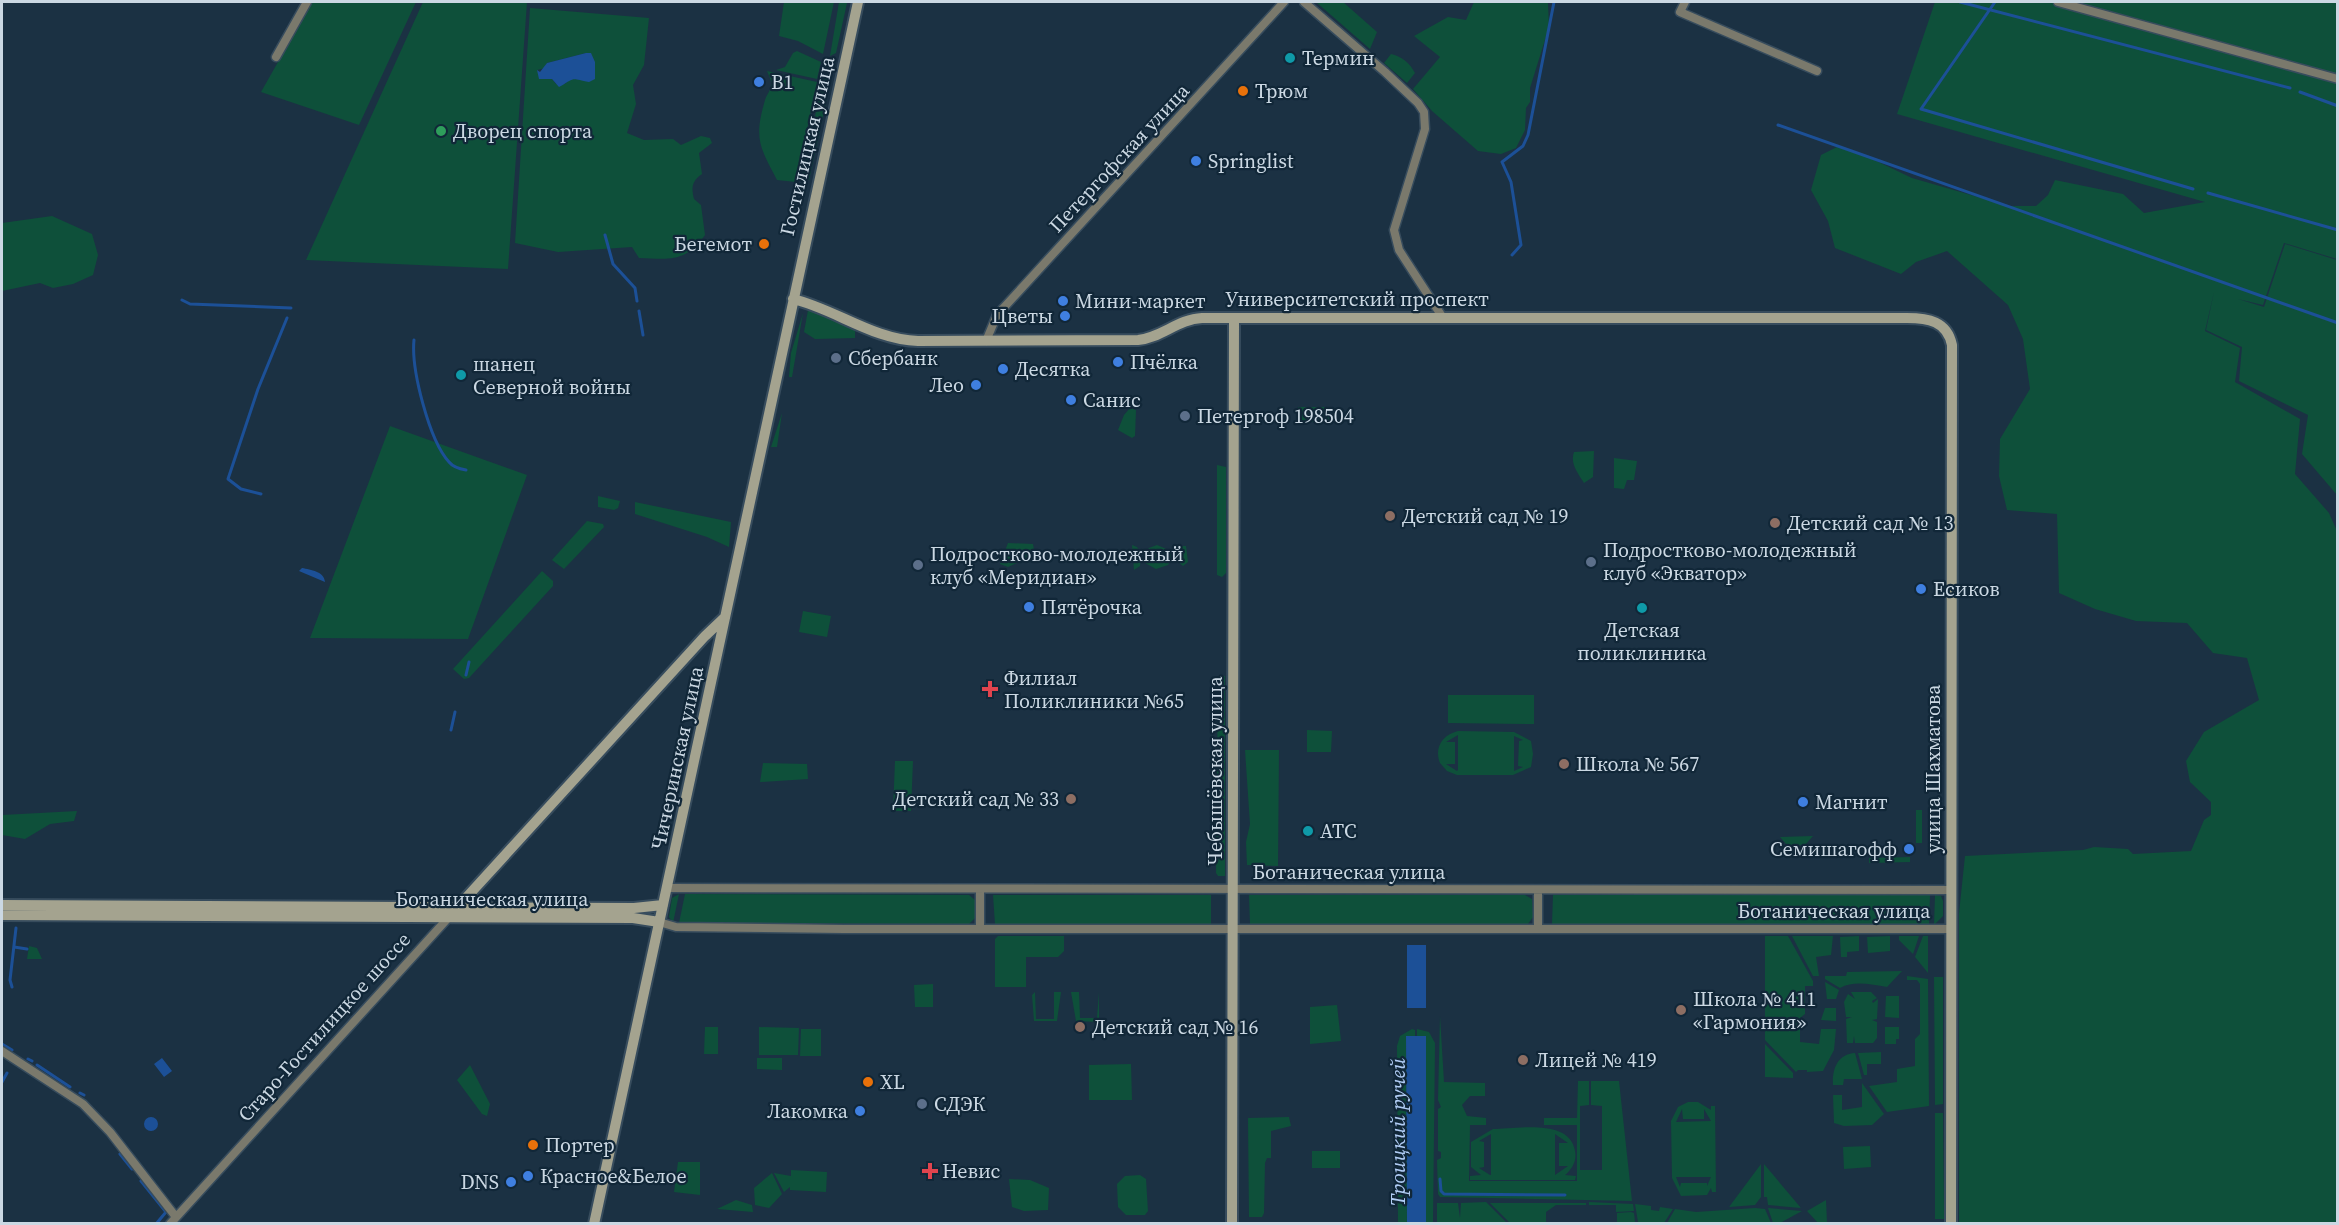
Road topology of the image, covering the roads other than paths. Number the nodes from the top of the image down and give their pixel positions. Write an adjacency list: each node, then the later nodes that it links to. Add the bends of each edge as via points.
1 (307, 2): 7 (street)
2 (858, 2): 10 (street, Гостилицкая улица)
3 (1284, 2): 14 (street, Петергофская улица, via 997,315)
4 (1304, 2): 12 (street, via 1385,72 1424,112 1425,129 1394,230 1399,250)
5 (1685, 2): 8 (street, via 1680,12)
6 (2058, 2): 9 (street)
7 (276, 57)
8 (1817, 71)
9 (2337, 79)
10 (792, 299): 14 (street, Университетский проспект, via 899,339); 15 (street, Чичеринская улица)
11 (1234, 318): 12 (street, Университетский проспект); 14 (street, Университетский проспект, via 1193,319 1153,338 1138,340); 18 (street, Чебышёвская улица)
12 (1443, 318): 13 (street, Университетский проспект)
13 (1934, 321): 20 (street, улица Шахматова, via 1946,330 1952,345)
14 (986, 341)
15 (726, 617): 16 (street, Чичеринская улица); 23 (street, Старо-Гостилицкое шоссе)
16 (667, 888): 17 (street, Ботаническая улица); 22 (street, Чичеринская улица)
17 (980, 890): 18 (street, Ботаническая улица); 29 (street)
18 (1233, 890): 19 (street, Ботаническая улица); 27 (street, Чебышёвская улица)
19 (1538, 891): 20 (street, Ботаническая улица); 28 (street)
20 (1951, 891): 30 (street, улица Шахматова)
21 (2, 905): 23 (street, Ботаническая улица)
22 (663, 905): 23 (street, Ботаническая улица); 26 (street, Чичеринская улица)
23 (458, 907): 25 (street, Старо-Гостилицкое шоссе)
24 (2, 915): 25 (street, Ботаническая улица)
25 (449, 917): 26 (street, Ботаническая улица, via 633,918); 32 (street, Старо-Гостилицкое шоссе)
26 (660, 922): 29 (street, Ботаническая улица, via 676,927); 33 (street, Чичеринская улица)
27 (1233, 928): 28 (street, Ботаническая улица); 29 (street, Ботаническая улица); 34 (street, Чебышёвская улица)
28 (1538, 928): 30 (street, Ботаническая улица)
29 (980, 929)
30 (1951, 929): 35 (street, улица Шахматова)
31 (2, 1051): 32 (street, via 82,1104 116,1140)
32 (173, 1220)
33 (594, 1224)
34 (1232, 1224)
35 (1951, 1224)

